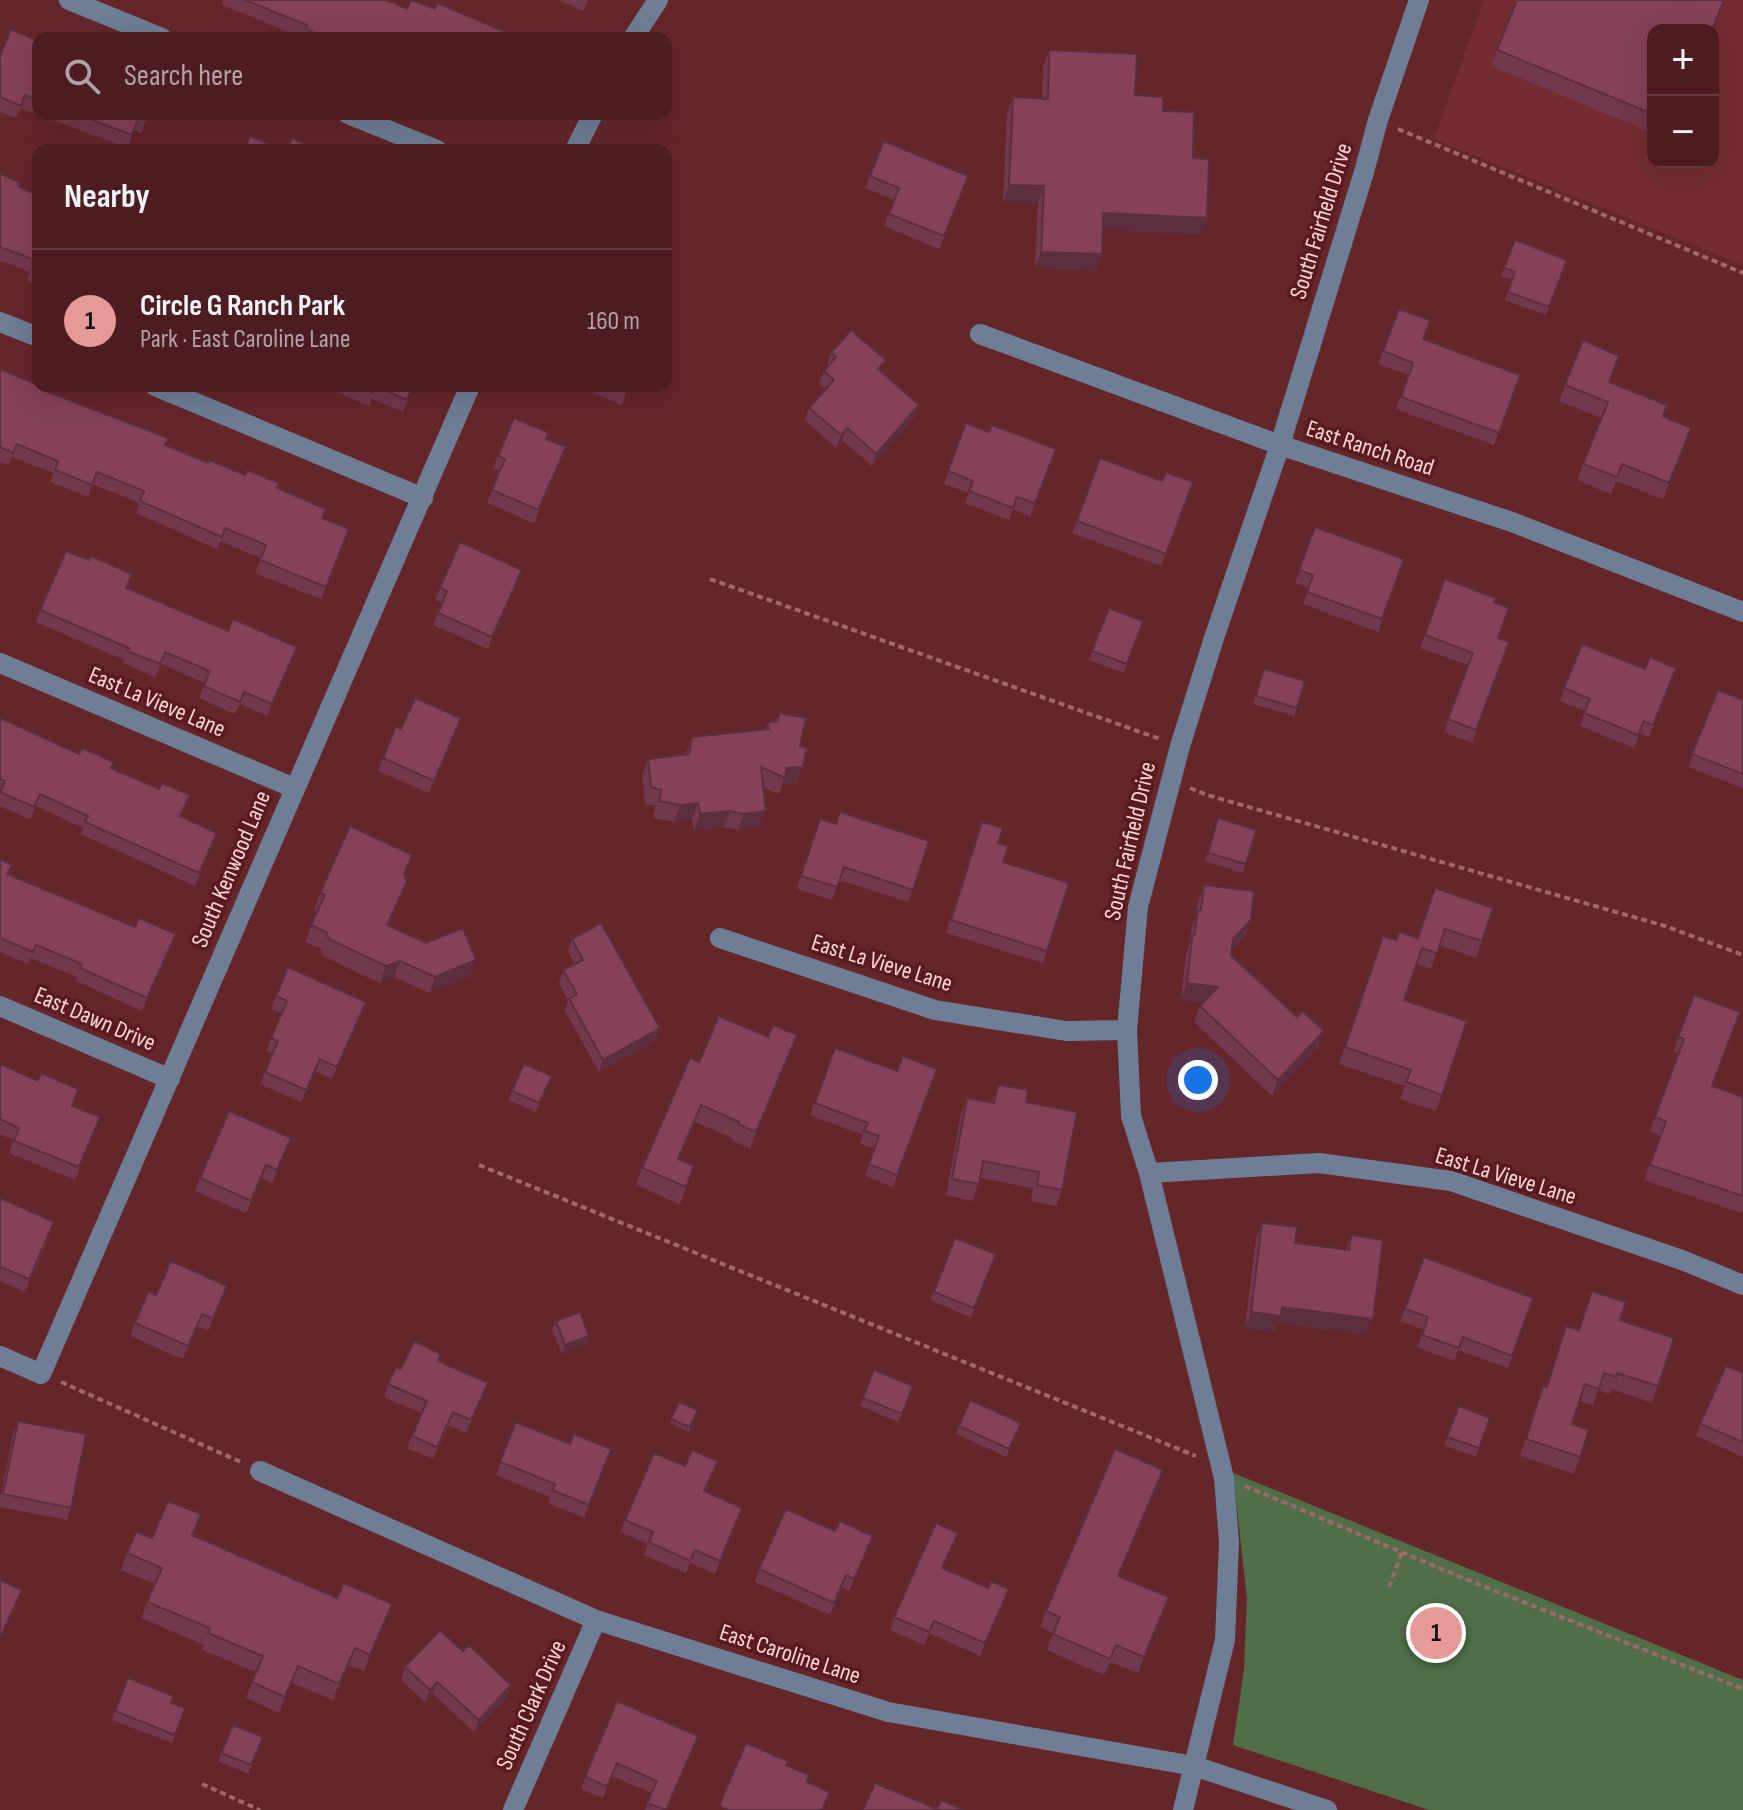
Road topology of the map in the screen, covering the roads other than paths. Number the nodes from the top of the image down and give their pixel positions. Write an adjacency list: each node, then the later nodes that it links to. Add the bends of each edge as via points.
1 (69, 0): 4 (street)
2 (658, 0): 5 (street)
3 (1419, 0): 15 (street, South Fairfield Drive)
4 (147, 32)
5 (637, 32)
6 (363, 120): 8 (street)
7 (590, 120): 9 (street)
8 (422, 144)
9 (578, 144)
10 (0, 322): 12 (street)
11 (980, 334): 15 (street, East Ranch Road)
12 (32, 335)
13 (169, 392): 16 (street)
14 (467, 392): 16 (street, South Kenwood Lane)
15 (1280, 445): 17 (street, East Ranch Road, via 1512,522); 22 (street, South Fairfield Drive, via 1170,780 1138,907)
16 (423, 498): 19 (street, South Kenwood Lane)
17 (1743, 612)
18 (0, 663): 19 (street, East La Vieve Lane)
19 (294, 788): 23 (street, South Kenwood Lane)
20 (720, 938): 22 (street, East La Vieve Lane, via 935,1010 1066,1031)
21 (0, 1006): 23 (street, East Dawn Drive)
22 (1127, 1030): 24 (street, South Fairfield Drive, via 1131,1116)
23 (170, 1079): 26 (street, South Kenwood Lane, via 41,1374)
24 (1149, 1173): 25 (street, East La Vieve Lane, via 1319,1163 1451,1181); 29 (street, South Fairfield Drive, via 1222,1472 1229,1542 1225,1640)
25 (1743, 1285)
26 (0, 1356)
27 (260, 1471): 28 (street, East Caroline Lane)
28 (596, 1620): 29 (street, East Caroline Lane, via 888,1712); 30 (street, South Clark Drive)
29 (1194, 1766): 31 (street, South Fairfield Drive); 32 (street, East Caroline Lane)
30 (513, 1810)
31 (1183, 1810)
32 (1327, 1810)

